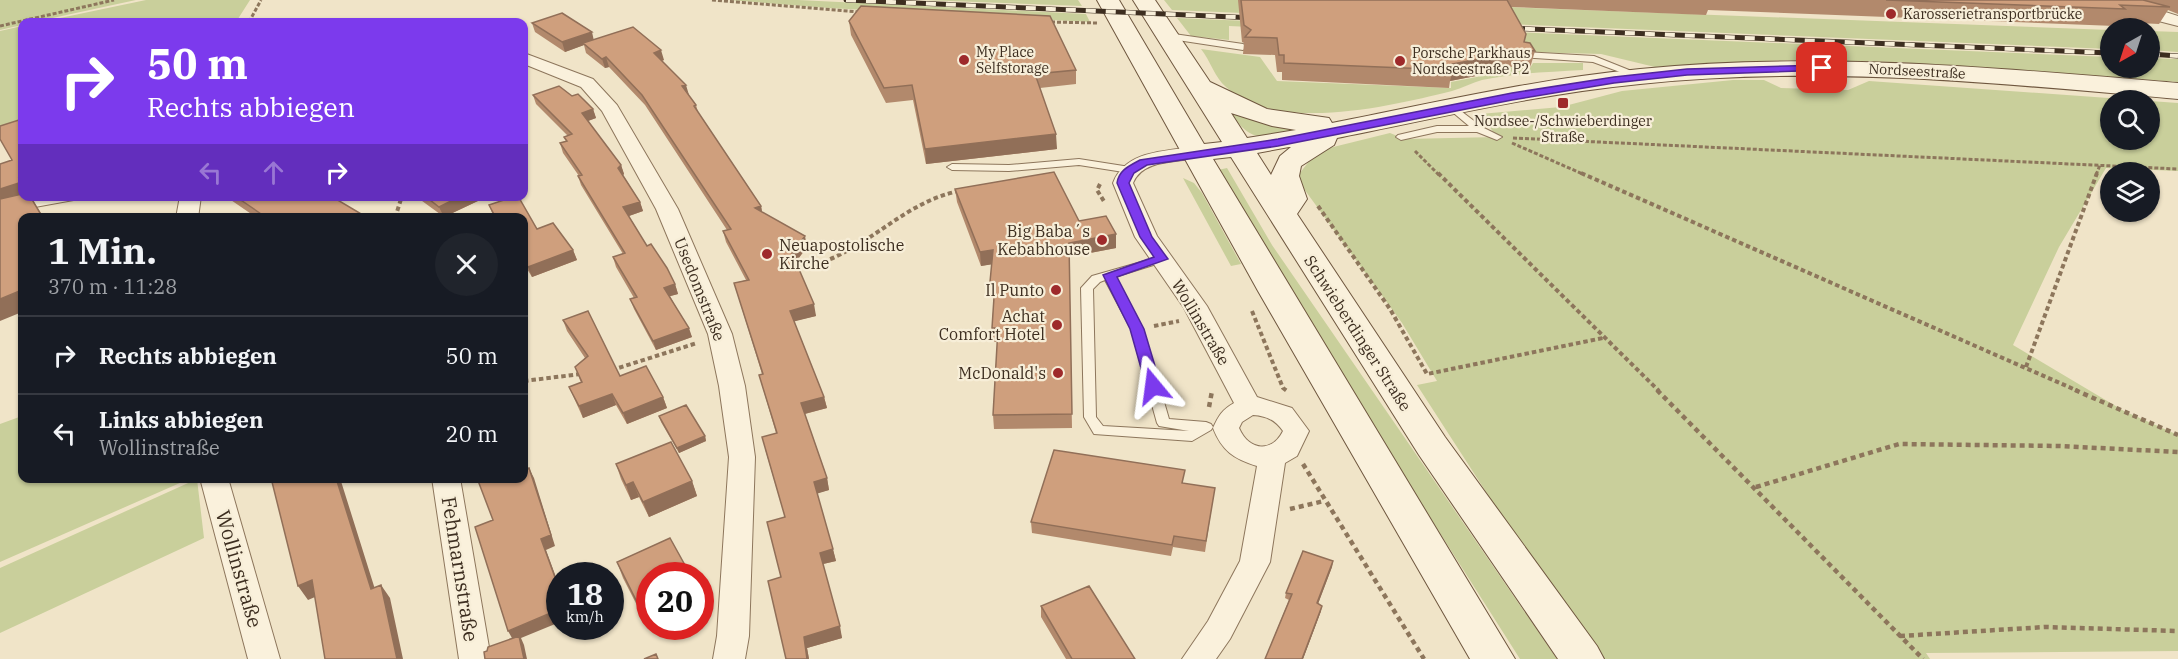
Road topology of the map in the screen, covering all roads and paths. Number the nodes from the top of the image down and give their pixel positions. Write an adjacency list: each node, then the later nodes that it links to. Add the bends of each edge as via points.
1 (114, 0): 8 (path)
2 (261, 0): 9 (path)
3 (712, 0): 6 (path)
4 (1144, 0): 14 (main road, Schwieberdinger Straße)
5 (2118, 1): 11 (street)
6 (863, 12)
7 (1107, 12): 10 (path); 27 (main road)
8 (35, 18)
9 (251, 18)
10 (1042, 21)
11 (2178, 21)
12 (18, 22): 13 (path)
13 (0, 26)
14 (1167, 36): 15 (lane); 19 (main road, Schwieberdinger Straße)
15 (1243, 47)
16 (1524, 55): 18 (lane, via 1594,59)
17 (528, 60): 41 (street, Usedomstraße, via 587,83 610,109 667,209)
18 (1640, 76): 20 (main road, Nordseestraße, via 1782,68 1887,69); 21 (main road, Nordseestraße)
19 (1198, 85): 22 (main road, via 1252,115); 26 (main road, Schwieberdinger Straße)
20 (2178, 91)
21 (1453, 108): 22 (main road, Nordseestraße); 23 (lane)
22 (1343, 128): 26 (main road, Nordseestraße); 35 (main road, via 1287,164 1284,183)
23 (1479, 129): 24 (lane, via 1437,129); 25 (lane)
24 (1401, 137): 42 (path)
25 (1497, 137): 28 (path); 43 (path)
26 (1239, 149): 27 (main road, Nordseestraße); 35 (main road, Schwieberdinger Straße)
27 (1194, 153): 32 (street, via 1144,162); 63 (main road)
28 (2100, 165): 43 (path)
29 (952, 167): 32 (lane, via 1009,168 1079,162)
30 (2160, 168): 31 (path)
31 (2178, 169)
32 (1130, 170): 37 (street, Wollinstraße, via 1123,183 1146,237)
33 (50, 201): 36 (lane)
34 (921, 203): 38 (path, via 834,257)
35 (1299, 209): 42 (path, via 1404,332 1427,374); 64 (main road, Schwieberdinger Straße, via 1432,446)
36 (0, 214)
37 (1162, 259): 39 (lane); 48 (street, Wollinstraße, via 1195,306)
38 (789, 270)
39 (1109, 275): 49 (lane, via 1137,329 1164,423); 49 (lane, via 1096,279 1087,288 1090,417 1099,431 1192,436)
40 (1251, 309): 47 (path, via 1283,388)
41 (720, 334): 44 (path); 60 (street, Usedomstraße, via 742,457)
42 (1603, 338): 55 (path)
43 (2026, 367): 50 (path)
44 (609, 370)
45 (590, 373): 46 (path)
46 (528, 381)
47 (1292, 394)
48 (1249, 406): 49 (street); 51 (street, via 1264,406 1290,419 1296,431)
49 (1215, 428): 51 (street, via 1243,452)
50 (2178, 435)
51 (1283, 450): 61 (street, via 1255,562 1219,630); 62 (path, via 1324,501)
52 (2178, 452): 55 (path, via 1899,444)
53 (215, 483): 58 (street, Wollinstraße)
54 (447, 483): 59 (street, Fehmarnstraße)
55 (1756, 487): 57 (path)
56 (2178, 631): 57 (path, via 2045,627)
57 (1900, 636): 65 (path)
58 (264, 659)
59 (475, 659)
60 (729, 659)
61 (1198, 659)
62 (1424, 659)
63 (1493, 659)
64 (1582, 659)
65 (1923, 659)

